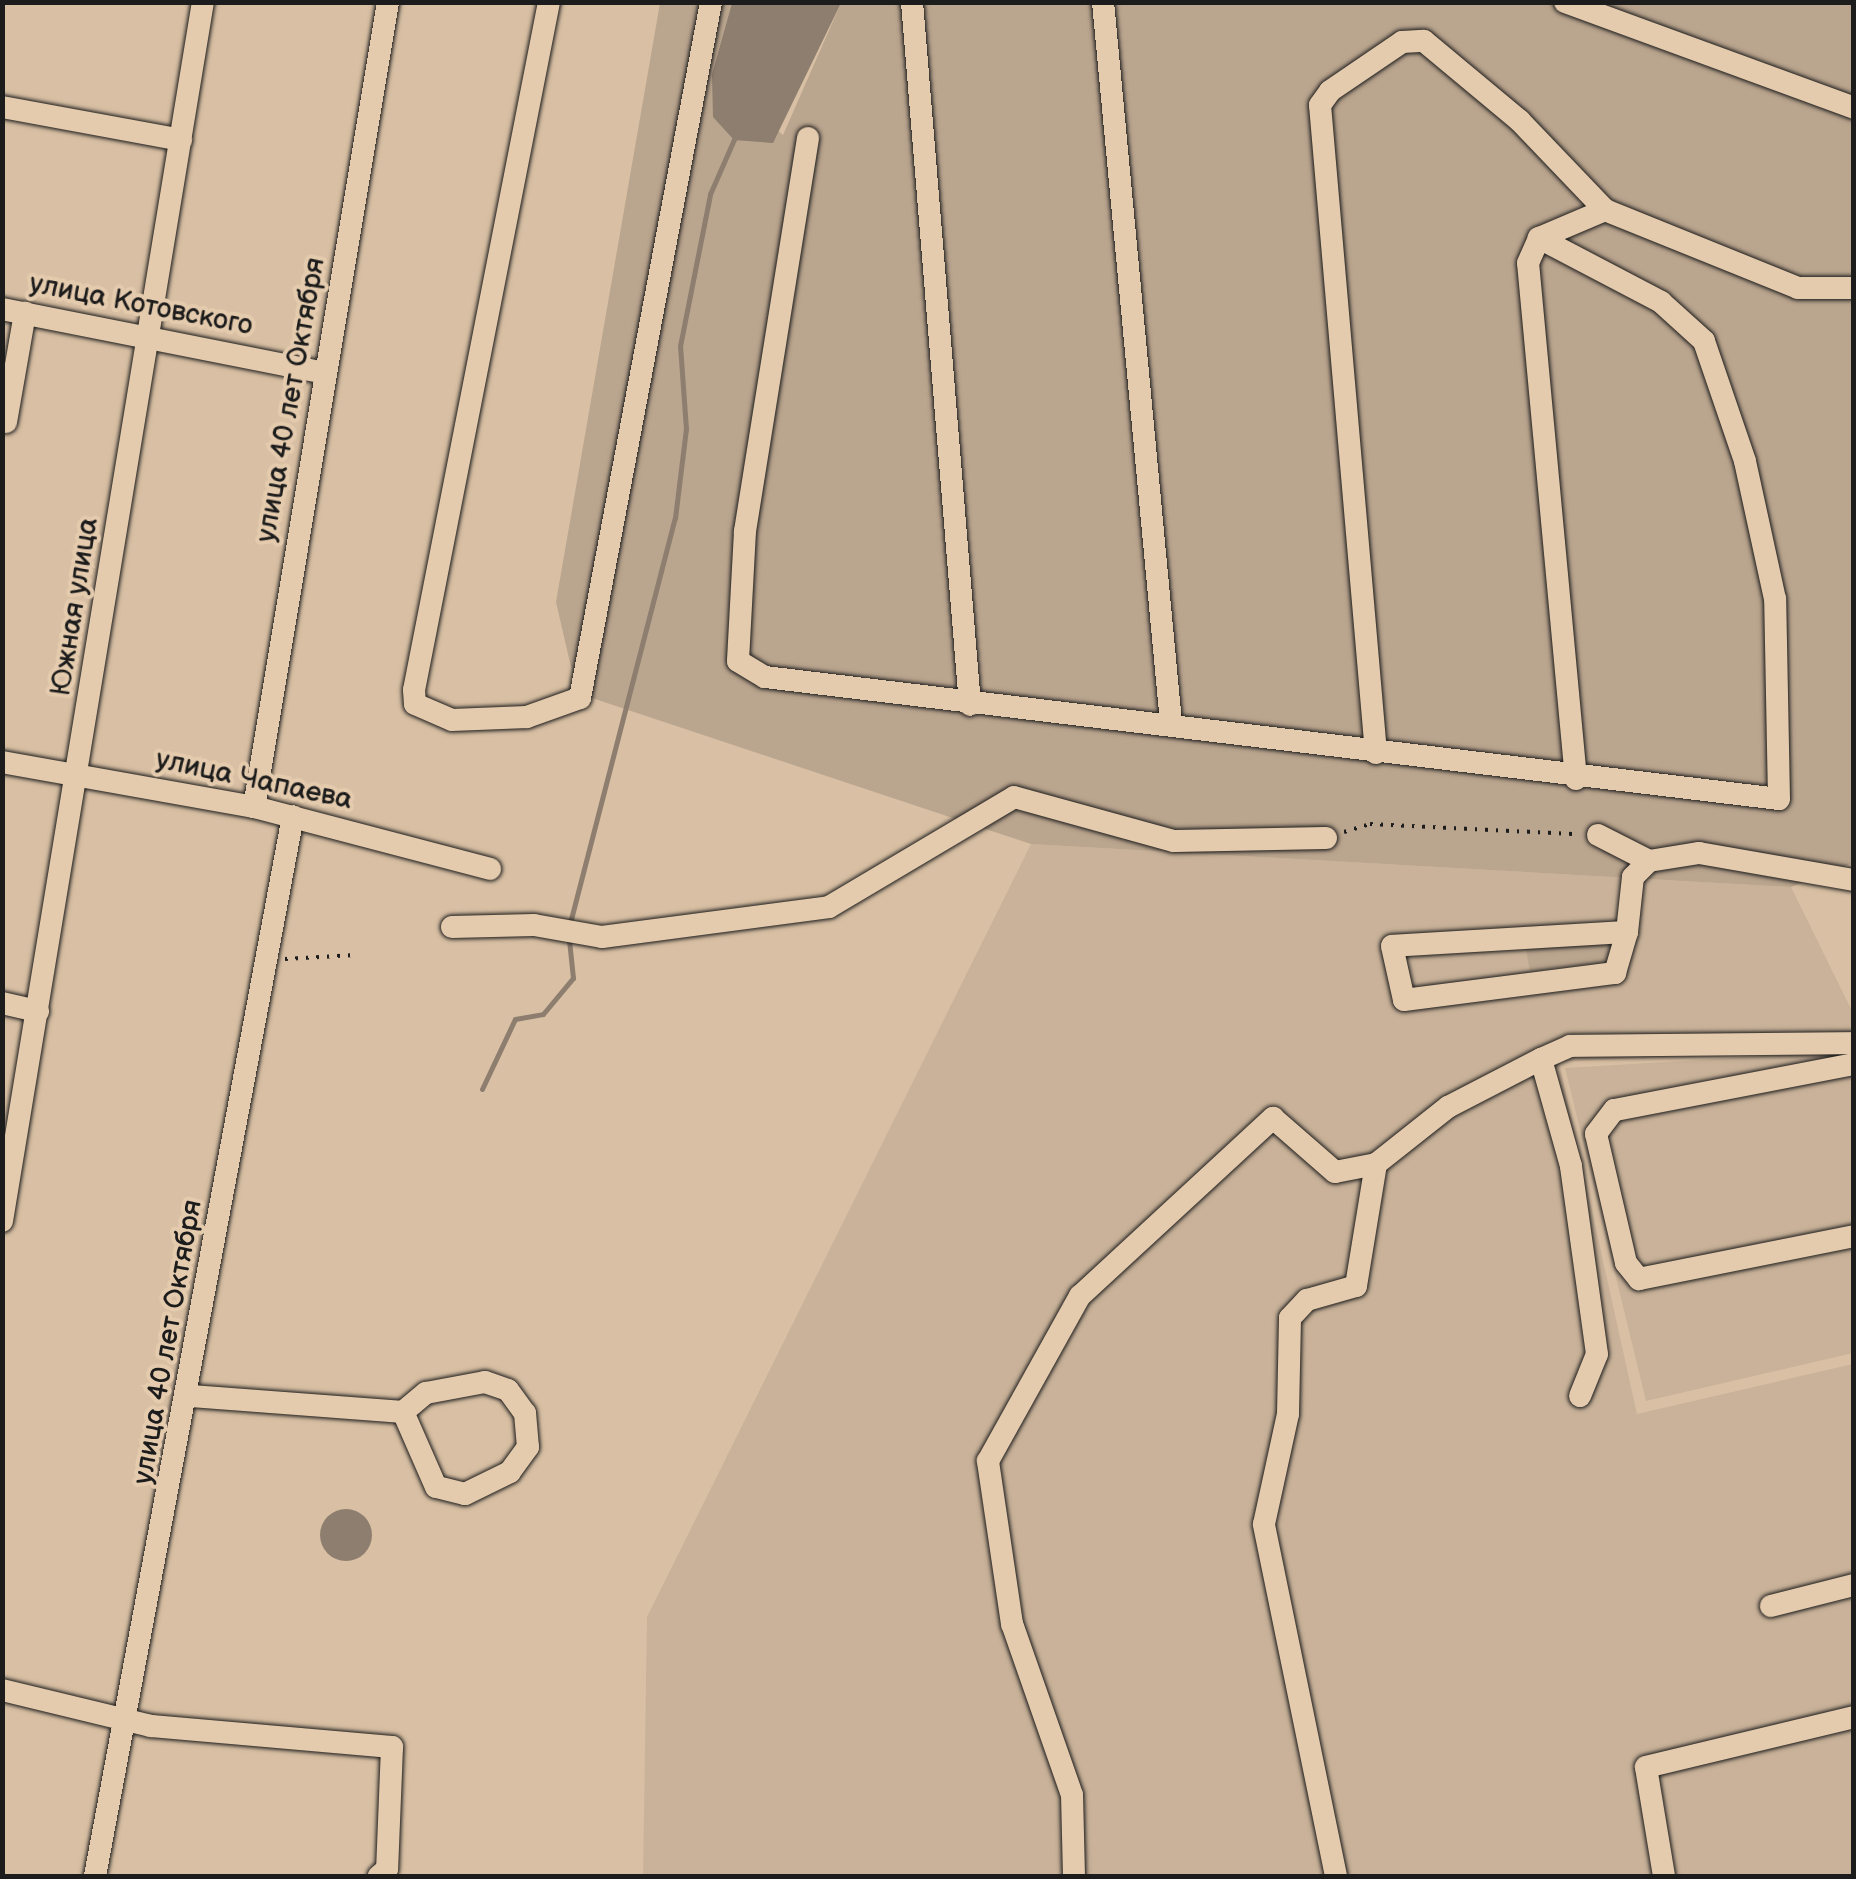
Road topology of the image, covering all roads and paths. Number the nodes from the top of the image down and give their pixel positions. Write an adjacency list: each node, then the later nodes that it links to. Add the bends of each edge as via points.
1 (203, 2): 11 (street, Южная улица)
2 (388, 2): 17 (street, улица 40 лет Октября)
3 (549, 2): 4 (street, via 414,690 415,704 452,720 527,718 580,698)
4 (711, 2)
5 (912, 2): 19 (street)
6 (1103, 2): 20 (street)
7 (1565, 2): 9 (street)
8 (2, 107): 11 (street)
9 (1854, 108)
10 (808, 138): 19 (street, via 745,530 738,661 764,678)
11 (181, 140): 16 (street, Южная улица)
12 (1605, 210): 13 (street); 14 (street, via 1798,288); 21 (street, via 1520,121 1424,41 1402,42 1320,105)
13 (1539, 238): 24 (street, via 1528,263); 24 (street, via 1629,282 1704,341 1745,461 1775,599 1778,800)
14 (1854, 288)
15 (14, 311): 16 (street, улица Котовского); 18 (street)
16 (150, 334): 17 (street, улица Котовского); 23 (street, Южная улица)
17 (326, 373): 25 (street, улица 40 лет Октября)
18 (6, 422)
19 (970, 705): 20 (street)
20 (1171, 723): 21 (street)
21 (1376, 752): 24 (street)
22 (2, 762): 23 (street, улица Чапаева)
23 (78, 774): 25 (street, улица Чапаева); 37 (street, Южная улица)
24 (1576, 778)
25 (254, 806): 26 (street, улица Чапаева)
26 (293, 816): 30 (street, улица Чапаева); 35 (street, улица 40 лет Октября)
27 (1598, 835): 28 (path, via 1370,824); 29 (street)
28 (1326, 838): 32 (street, via 1174,842 1014,798 829,908 602,937 534,925)
29 (1648, 862): 31 (street, via 1699,853); 33 (street, via 1633,878)
30 (490, 869)
31 (1854, 880)
32 (452, 927)
33 (1628, 932): 33 (street, via 1568,935 1392,946 1404,1000 1615,974)
34 (355, 956): 35 (path)
35 (266, 961): 44 (street, улица 40 лет Октября)
36 (2, 1003): 37 (street)
37 (38, 1010): 42 (street, Южная улица)
38 (1854, 1042): 39 (street, via 1570,1046)
39 (1541, 1059): 41 (street, via 1448,1107); 45 (street, via 1571,1166 1597,1354)
40 (1854, 1064): 43 (street, via 1614,1110 1596,1134 1626,1263 1639,1278)
41 (1376, 1164): 54 (street, via 1335,1172 1273,1118 1080,1296 988,1461 1012,1624 1072,1794); 55 (street, via 1356,1286 1306,1300 1290,1318 1288,1414 1264,1524)
42 (2, 1220)
43 (1854, 1236)
44 (190, 1396): 46 (street); 50 (street, улица 40 лет Октября)
45 (1580, 1396)
46 (403, 1412): 46 (street, via 426,1392 485,1382 508,1390 525,1413 528,1446 510,1472 465,1494 436,1487)
47 (1854, 1585): 48 (street)
48 (1770, 1606)
49 (2, 1690): 50 (street)
50 (125, 1716): 52 (street, улица 40 лет Октября); 53 (street, via 151,1726 392,1747 387,1869)
51 (1854, 1717): 56 (street, via 1646,1767)
52 (96, 1876)
53 (379, 1876)
54 (1074, 1876)
55 (1336, 1876)
56 (1664, 1876)

